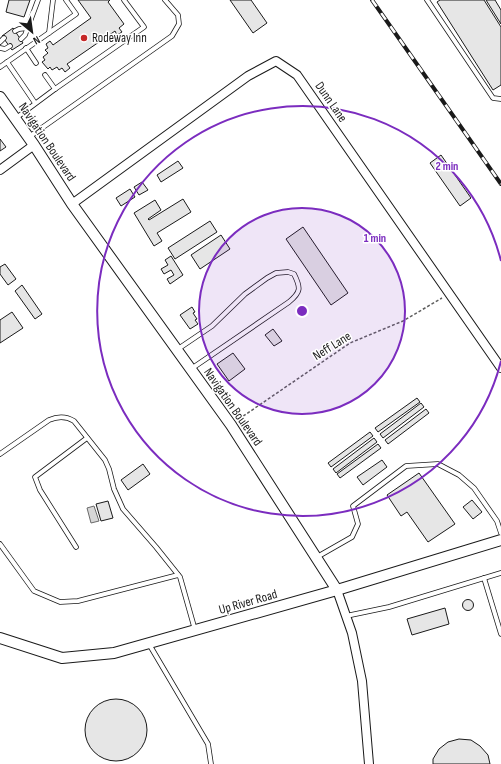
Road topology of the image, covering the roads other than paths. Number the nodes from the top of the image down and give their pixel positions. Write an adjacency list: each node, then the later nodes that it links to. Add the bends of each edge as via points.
1 (38, 0): 7 (lane)
2 (53, 0): 9 (lane)
3 (66, 0): 9 (lane, via 76,14)
4 (124, 0): 18 (lane, via 144,28)
5 (165, 0): 23 (lane, via 178,15 179,24 172,36)
6 (427, 0): 20 (lane, via 494,98)
7 (28, 28): 8 (lane, via 19,28); 10 (lane)
8 (15, 31)
9 (49, 33): 13 (lane)
10 (21, 39)
11 (10, 46): 12 (lane)
12 (0, 48)
13 (26, 48): 14 (lane); 15 (lane)
14 (7, 62): 16 (lane); 21 (lane)
15 (36, 63)
16 (0, 67)
17 (45, 75): 18 (lane)
18 (55, 89): 21 (lane)
19 (0, 97): 22 (street, Navigation Boulevard)
20 (501, 99)
21 (34, 103): 22 (lane)
22 (15, 118): 23 (street, Navigation Boulevard)
23 (32, 141): 24 (street); 25 (street, Navigation Boulevard)
24 (0, 170)
25 (72, 204): 26 (street, Navigation Boulevard); 27 (street, Dunn Lane, via 248,76 276,61 297,75)
26 (177, 350): 28 (street, Navigation Boulevard); 28 (lane, via 212,326 245,294 267,278 276,273 294,274 299,284 296,296)
27 (501, 368)
28 (191, 369): 35 (street, Navigation Boulevard, via 231,424)
29 (87, 438): 30 (lane, via 74,421 55,417); 34 (lane, via 35,477 40,490); 37 (lane, via 105,460 123,509)
30 (0, 454)
31 (501, 533): 35 (lane, via 497,521 474,488 459,475 438,464 406,466 354,506 358,524 352,537)
32 (501, 540): 39 (street, Up River Road)
33 (0, 544): 37 (lane, via 34,591 60,602 78,601)
34 (76, 547)
35 (316, 558): 39 (street, Navigation Boulevard)
36 (501, 573): 38 (lane)
37 (178, 575): 41 (lane)
38 (484, 578): 40 (lane, via 389,608); 42 (lane)
39 (337, 590): 40 (street, Navigation Boulevard); 41 (street, Up River Road)
40 (346, 616): 46 (street, Navigation Boulevard, via 362,681)
41 (195, 630): 44 (street, Up River Road)
42 (501, 634)
43 (0, 638): 44 (street, Up River Road, via 62,658 114,654)
44 (149, 644): 45 (lane, via 208,744)
45 (210, 764)
46 (369, 764)

